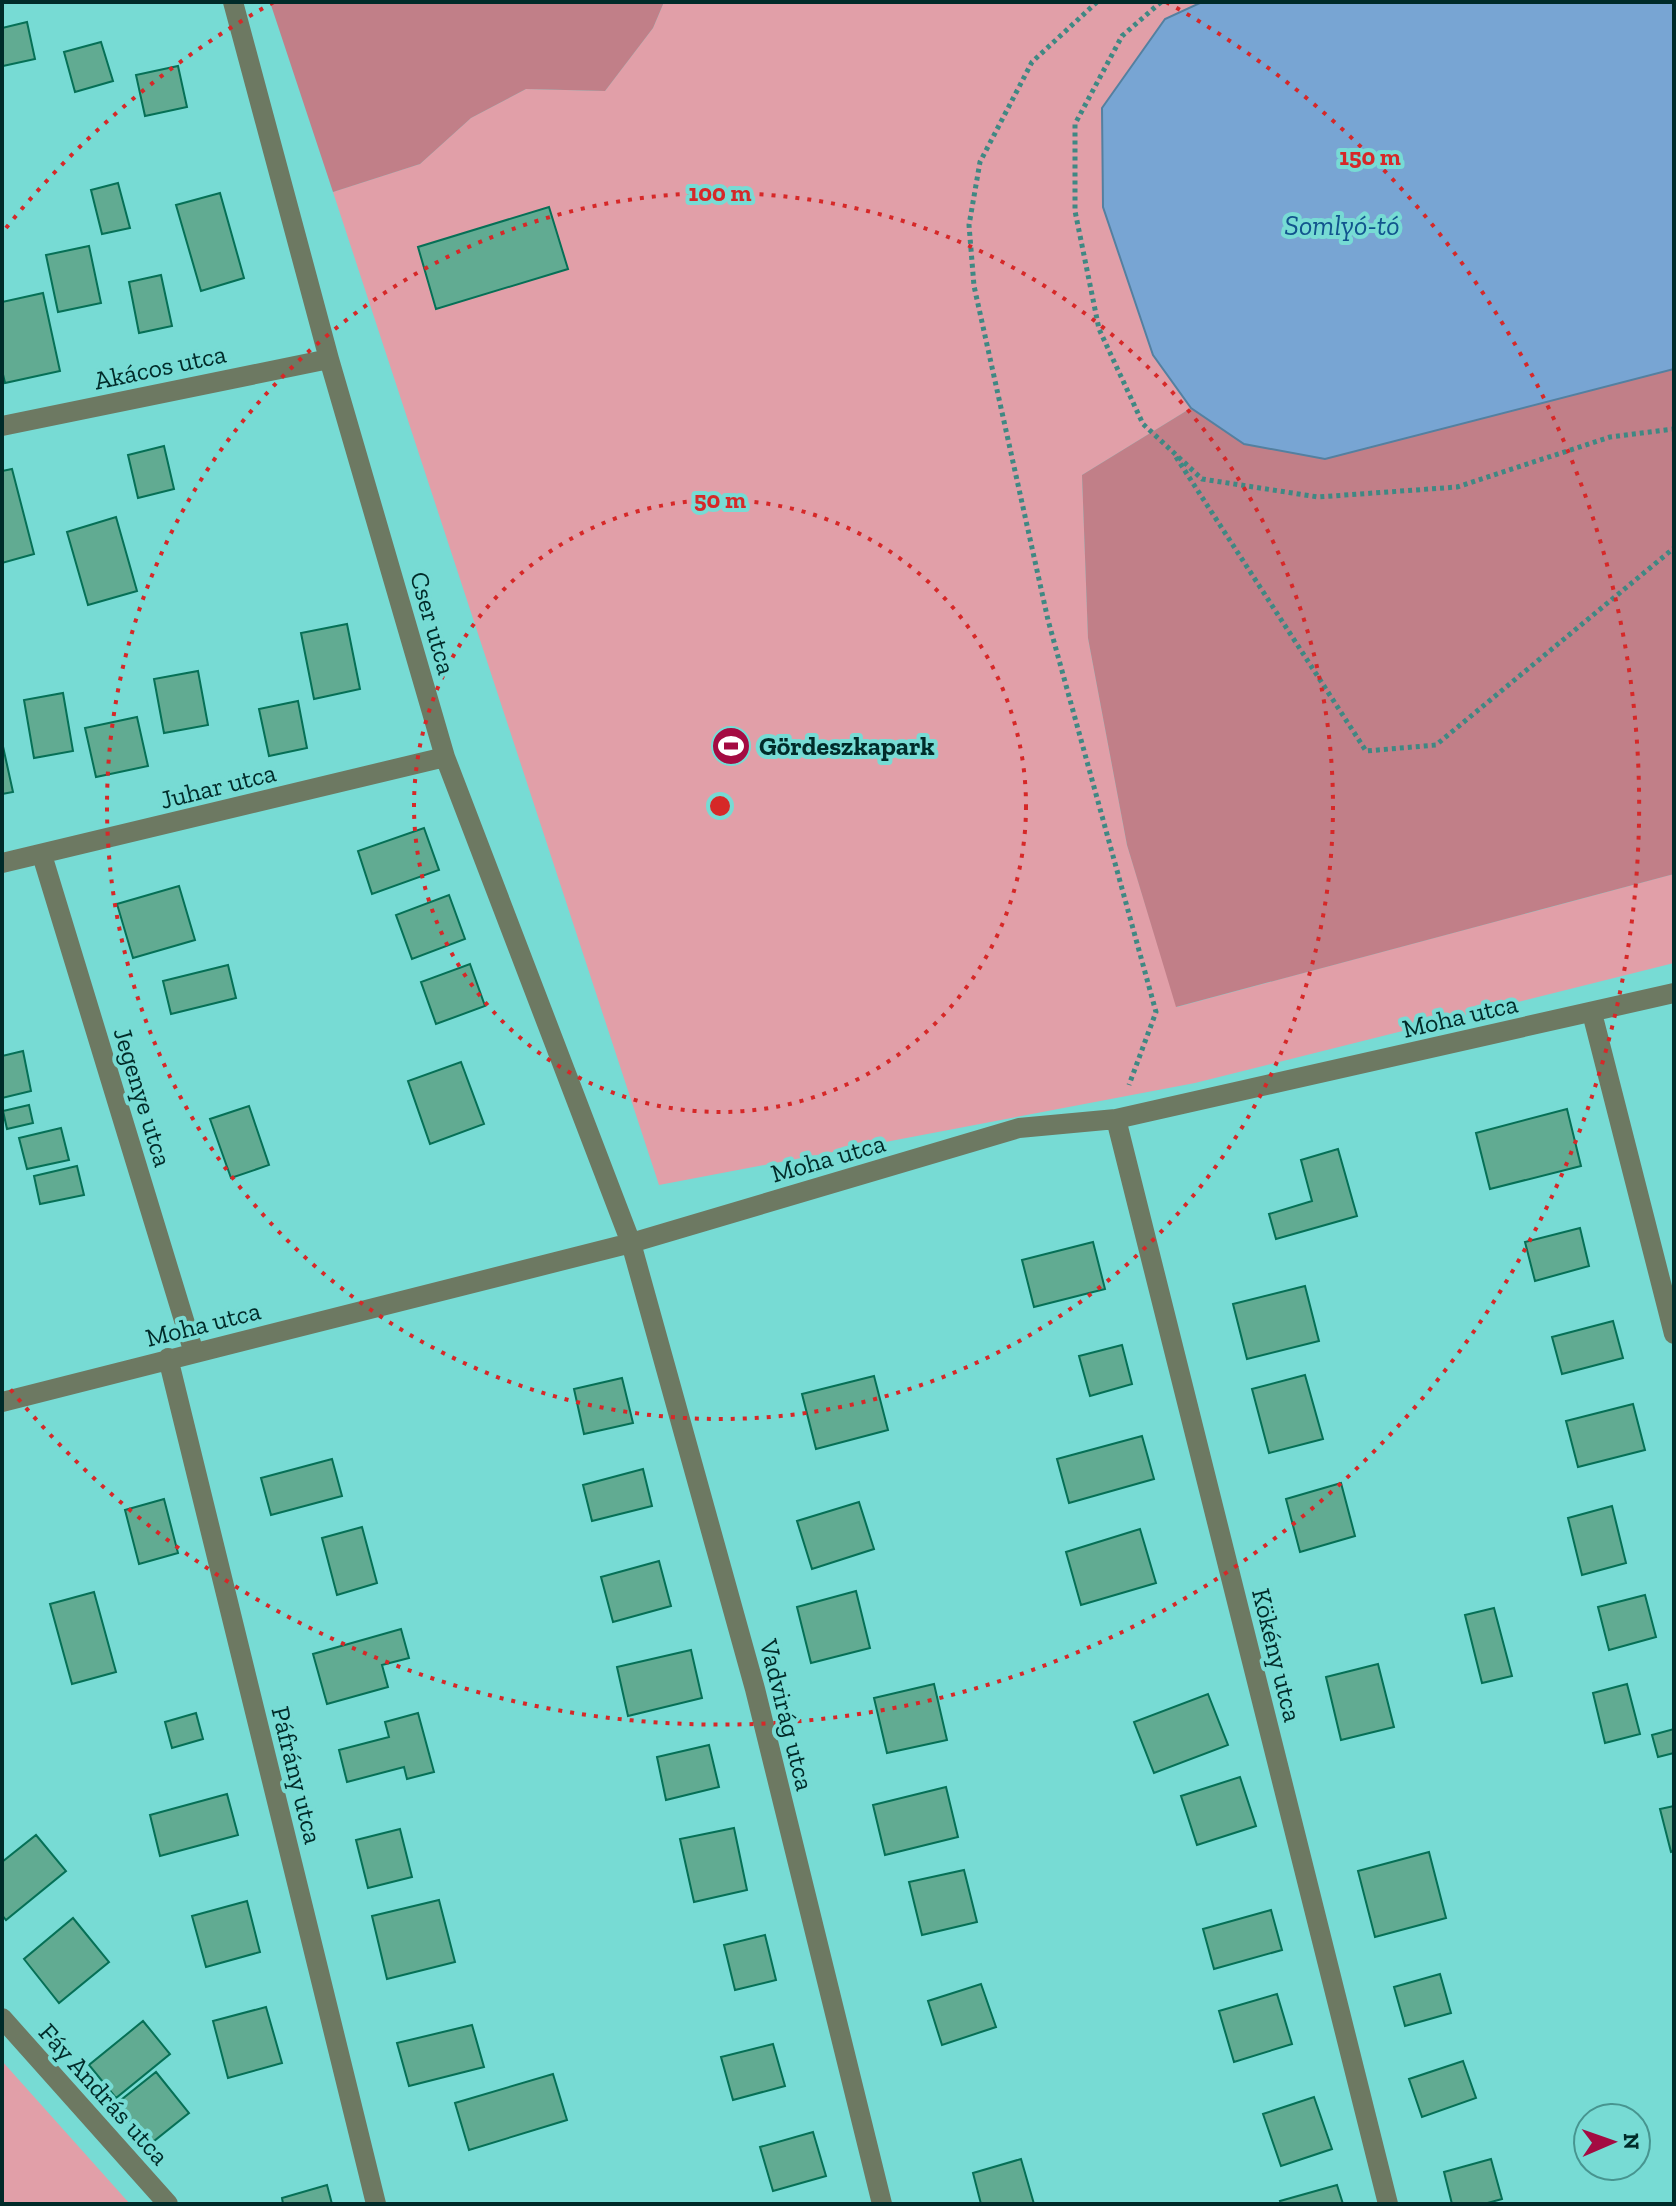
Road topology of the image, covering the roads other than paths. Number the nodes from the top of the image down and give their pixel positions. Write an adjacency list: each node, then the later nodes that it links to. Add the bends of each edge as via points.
1 (233, 2): 2 (street, Cser utca)
2 (329, 359): 3 (street, Akácos utca); 4 (street, Cser utca)
3 (2, 426)
4 (445, 757): 5 (street, Juhar utca); 10 (street, Cser utca)
5 (42, 855): 6 (street, Juhar utca); 12 (street, Jegenye utca)
6 (2, 863)
7 (1674, 993): 8 (street, Moha utca)
8 (1592, 1013): 9 (street, Moha utca); 11 (street)
9 (1116, 1119): 10 (street, Moha utca, via 1019,1128); 19 (street, Kökény utca)
10 (631, 1243): 12 (street, Moha utca); 18 (street, Vadvirág utca, via 755,1689)
11 (1674, 1334)
12 (194, 1353): 13 (street, Moha utca)
13 (168, 1358): 14 (street, Moha utca); 17 (street, Páfrány utca)
14 (2, 1402)
15 (2, 2018): 16 (street, Fáy András utca)
16 (168, 2204)
17 (376, 2204)
18 (882, 2204)
19 (1388, 2204)

